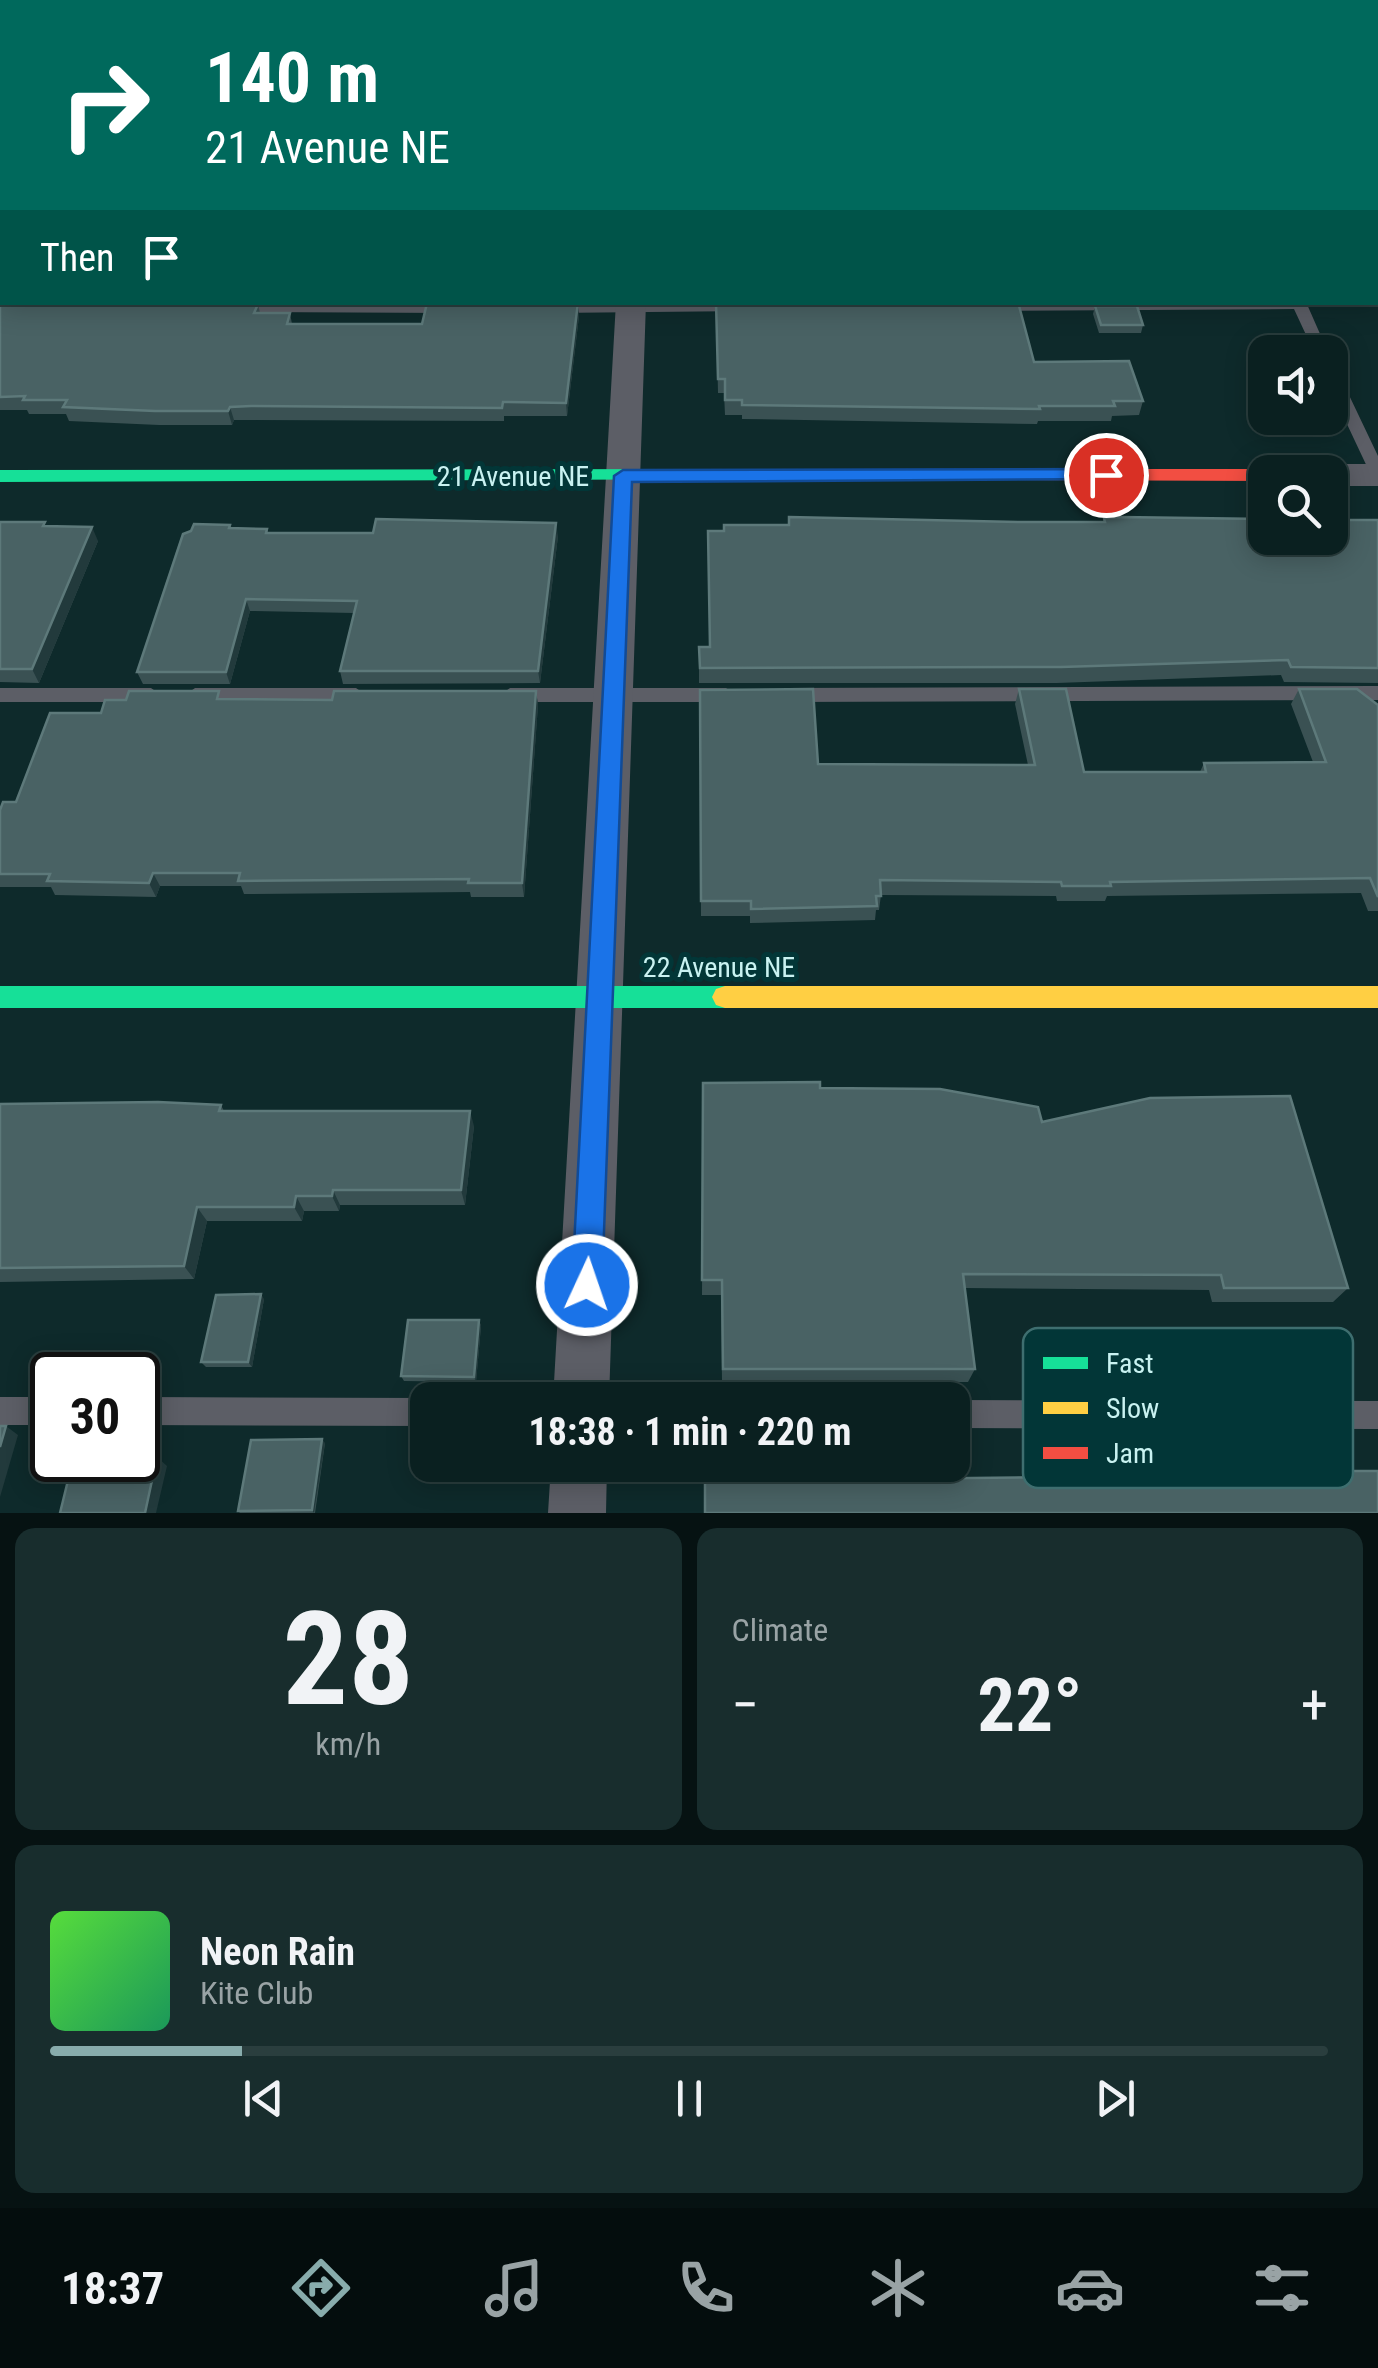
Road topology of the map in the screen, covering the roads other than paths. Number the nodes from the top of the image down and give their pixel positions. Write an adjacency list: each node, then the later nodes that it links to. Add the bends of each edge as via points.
1 (1193, 305): 4 (lane)
2 (1299, 305): 9 (lane)
3 (631, 306): 5 (lane); 7 (lane); 15 (street)
4 (980, 307)
5 (761, 308)
6 (468, 309): 8 (lane)
7 (527, 309)
8 (214, 310)
9 (1313, 335)
10 (1348, 410): 11 (lane)
11 (1378, 474): 13 (street)
12 (1248, 475): 15 (street, 21 Avenue NE)
13 (1348, 475)
14 (0, 476): 15 (street, 21 Avenue NE)
15 (623, 476): 20 (street)
16 (1378, 693): 20 (lane)
17 (0, 695): 18 (lane)
18 (368, 695)
19 (484, 695): 20 (lane)
20 (613, 695): 21 (street)
21 (600, 996): 22 (street, 22 Avenue NE); 23 (street, 22 Avenue NE); 24 (street)
22 (1378, 996)
23 (0, 997)
24 (582, 1382)
25 (0, 1411): 26 (lane)
26 (30, 1411)
27 (160, 1412): 28 (lane)
28 (410, 1412)
29 (970, 1414): 30 (lane)
30 (1023, 1414)
31 (1353, 1416): 32 (lane)
32 (1378, 1416)
33 (578, 1482): 34 (street)
34 (577, 1513)

